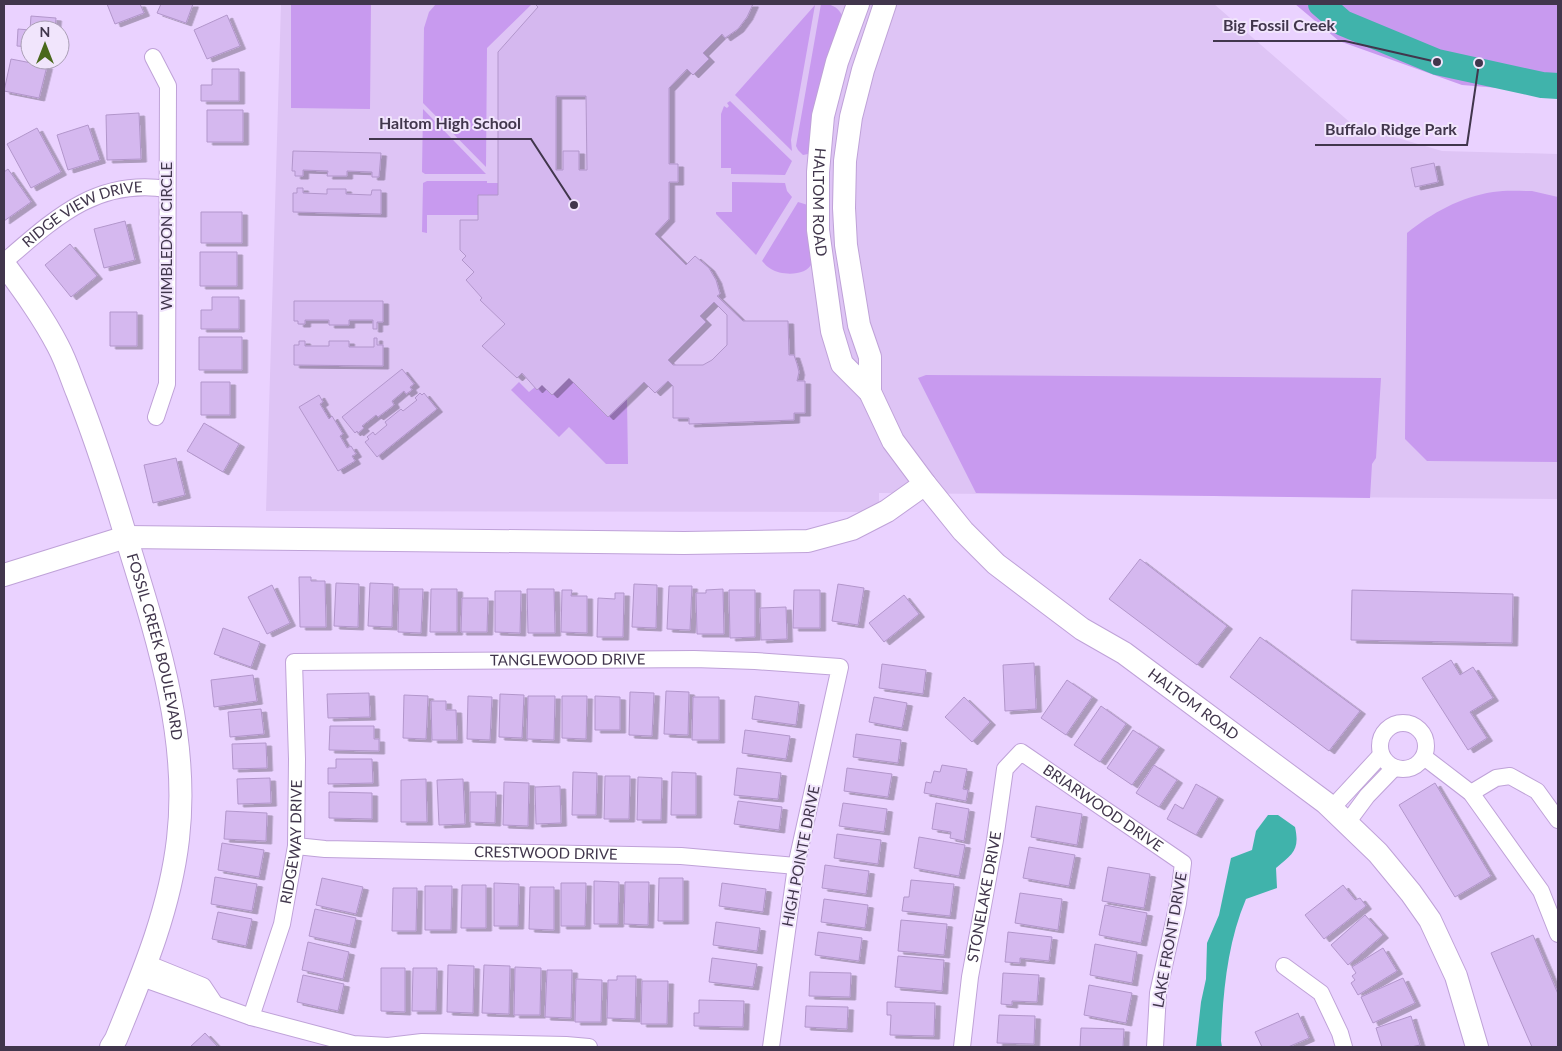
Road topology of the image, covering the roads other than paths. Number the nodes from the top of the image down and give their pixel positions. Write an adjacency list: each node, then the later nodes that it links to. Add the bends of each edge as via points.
1 (858, 4): 7 (main road, HALTOM ROAD, via 837,62 824,116 818,172 818,230)
2 (878, 6): 6 (main road, HALTOM ROAD, via 851,118 845,161 845,236)
3 (153, 57): 4 (street, WIMBLEDON CIRCLE, via 168,86)
4 (167, 189): 5 (street, RIDGE VIEW DRIVE, via 118,189 82,202 51,222); 9 (street, WIMBLEDON CIRCLE, via 167,384)
5 (4, 263): 11 (main road, FOSSIL CREEK BOULEVARD, via 36,306 60,348 97,444)
6 (853, 283): 7 (main road); 8 (main road, HALTOM ROAD, via 860,325 870,357)
7 (825, 285): 8 (main road, HALTOM ROAD, via 832,331 842,364)
8 (870, 392): 10 (main road, HALTOM ROAD, via 893,441)
9 (156, 417)
10 (925, 484): 11 (main road, via 887,511 852,529 808,541 684,543); 20 (main road, HALTOM ROAD, via 996,564 1082,629 1124,653)
11 (126, 537): 12 (main road); 27 (main road, FOSSIL CREEK BOULEVARD, via 168,682 179,752 178,839 159,931)
12 (4, 575)
13 (294, 662): 14 (street, TANGLEWOOD DRIVE, via 694,660); 22 (street, RIDGEWAY DRIVE)
14 (840, 667): 24 (street, HIGH POINTE DRIVE)
15 (1021, 752): 23 (street, BRIARWOOD DRIVE); 33 (street, STONELAKE DRIVE, via 1005,769 970,977)
16 (1381, 755): 17 (street, via 1383,734 1396,724 1408,723 1422,731 1426,739); 18 (street); 20 (street)
17 (1424, 757): 18 (street, via 1414,767); 19 (street)
18 (1394, 768): 20 (street, via 1367,796)
19 (1471, 793): 21 (street, via 1496,778 1510,776 1537,791); 25 (street, via 1541,891)
20 (1339, 816): 36 (main road, HALTOM ROAD, via 1378,853 1430,920 1456,976)
21 (1558, 820)
22 (296, 846): 24 (street, CRESTWOOD DRIVE, via 681,856); 28 (street, RIDGEWAY DRIVE, via 282,924)
23 (1183, 863): 34 (street, LAKE FRONT DRIVE, via 1178,903 1158,994)
24 (796, 866): 32 (street, HIGH POINTE DRIVE)
25 (1558, 934)
26 (1284, 966): 35 (street, via 1321,993)
27 (146, 970): 28 (street, via 150,980); 29 (main road, FOSSIL CREEK BOULEVARD)
28 (251, 1017): 30 (street, via 353,1044)
29 (111, 1047)
30 (388, 1047): 31 (street, via 422,1042)
31 (589, 1047)
32 (771, 1047)
33 (962, 1047)
34 (1155, 1047)
35 (1344, 1047)
36 (1477, 1047)

